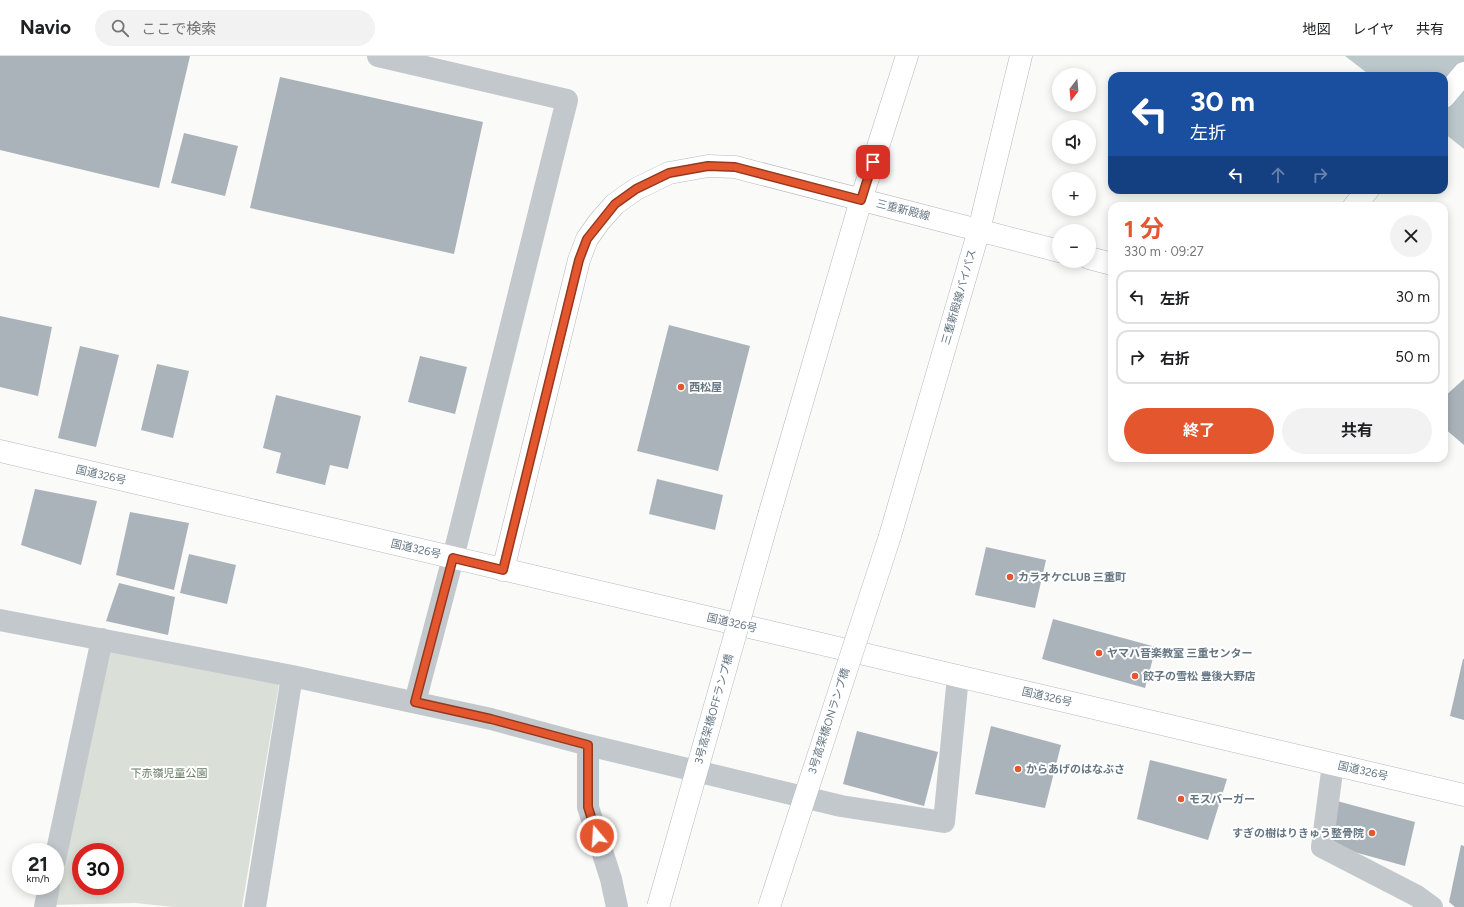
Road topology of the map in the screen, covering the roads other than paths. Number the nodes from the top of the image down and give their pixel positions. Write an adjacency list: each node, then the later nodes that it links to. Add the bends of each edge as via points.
1 (378, 56): 15 (street, via 567,100)
2 (907, 56): 7 (main road)
3 (1021, 56): 9 (main road, 三重新殿線バイパス)
4 (1464, 73): 5 (main road)
5 (1448, 92)
6 (1364, 194): 8 (main road)
7 (861, 200): 9 (main road, 三重新殿線); 16 (main road, 三重新殿線, via 735,167 708,166 669,173 636,189 615,204 587,239 579,260); 30 (main road, 3号高架橋OFFランプ橋, bridge)
8 (1358, 202)
9 (979, 230): 10 (main road, 三重新殿線); 14 (main road, 三重新殿線バイパス)
10 (1052, 248)
11 (1096, 260): 12 (main road)
12 (1108, 263)
13 (0, 451): 15 (main road, 国道326号)
14 (890, 536): 31 (main road, 3号高架橋ONランプ橋, bridge)
15 (453, 558): 16 (main road, 国道326号); 21 (street)
16 (503, 570): 20 (main road, 国道326号)
17 (0, 620): 18 (street)
18 (102, 639): 19 (street); 25 (street)
19 (292, 676): 21 (street); 28 (street)
20 (958, 676): 22 (street, via 944,822 841,806); 23 (main road, 国道326号)
21 (415, 702): 22 (street)
22 (588, 745): 29 (street, via 588,807 611,879)
23 (1333, 764): 24 (main road, 国道326号); 32 (street, via 1322,847 1417,896)
24 (1464, 794)
25 (59, 843)
26 (47, 895): 27 (street)
27 (45, 907)
28 (255, 907)
29 (617, 907)
30 (658, 907)
31 (769, 907)
32 (1432, 907)

